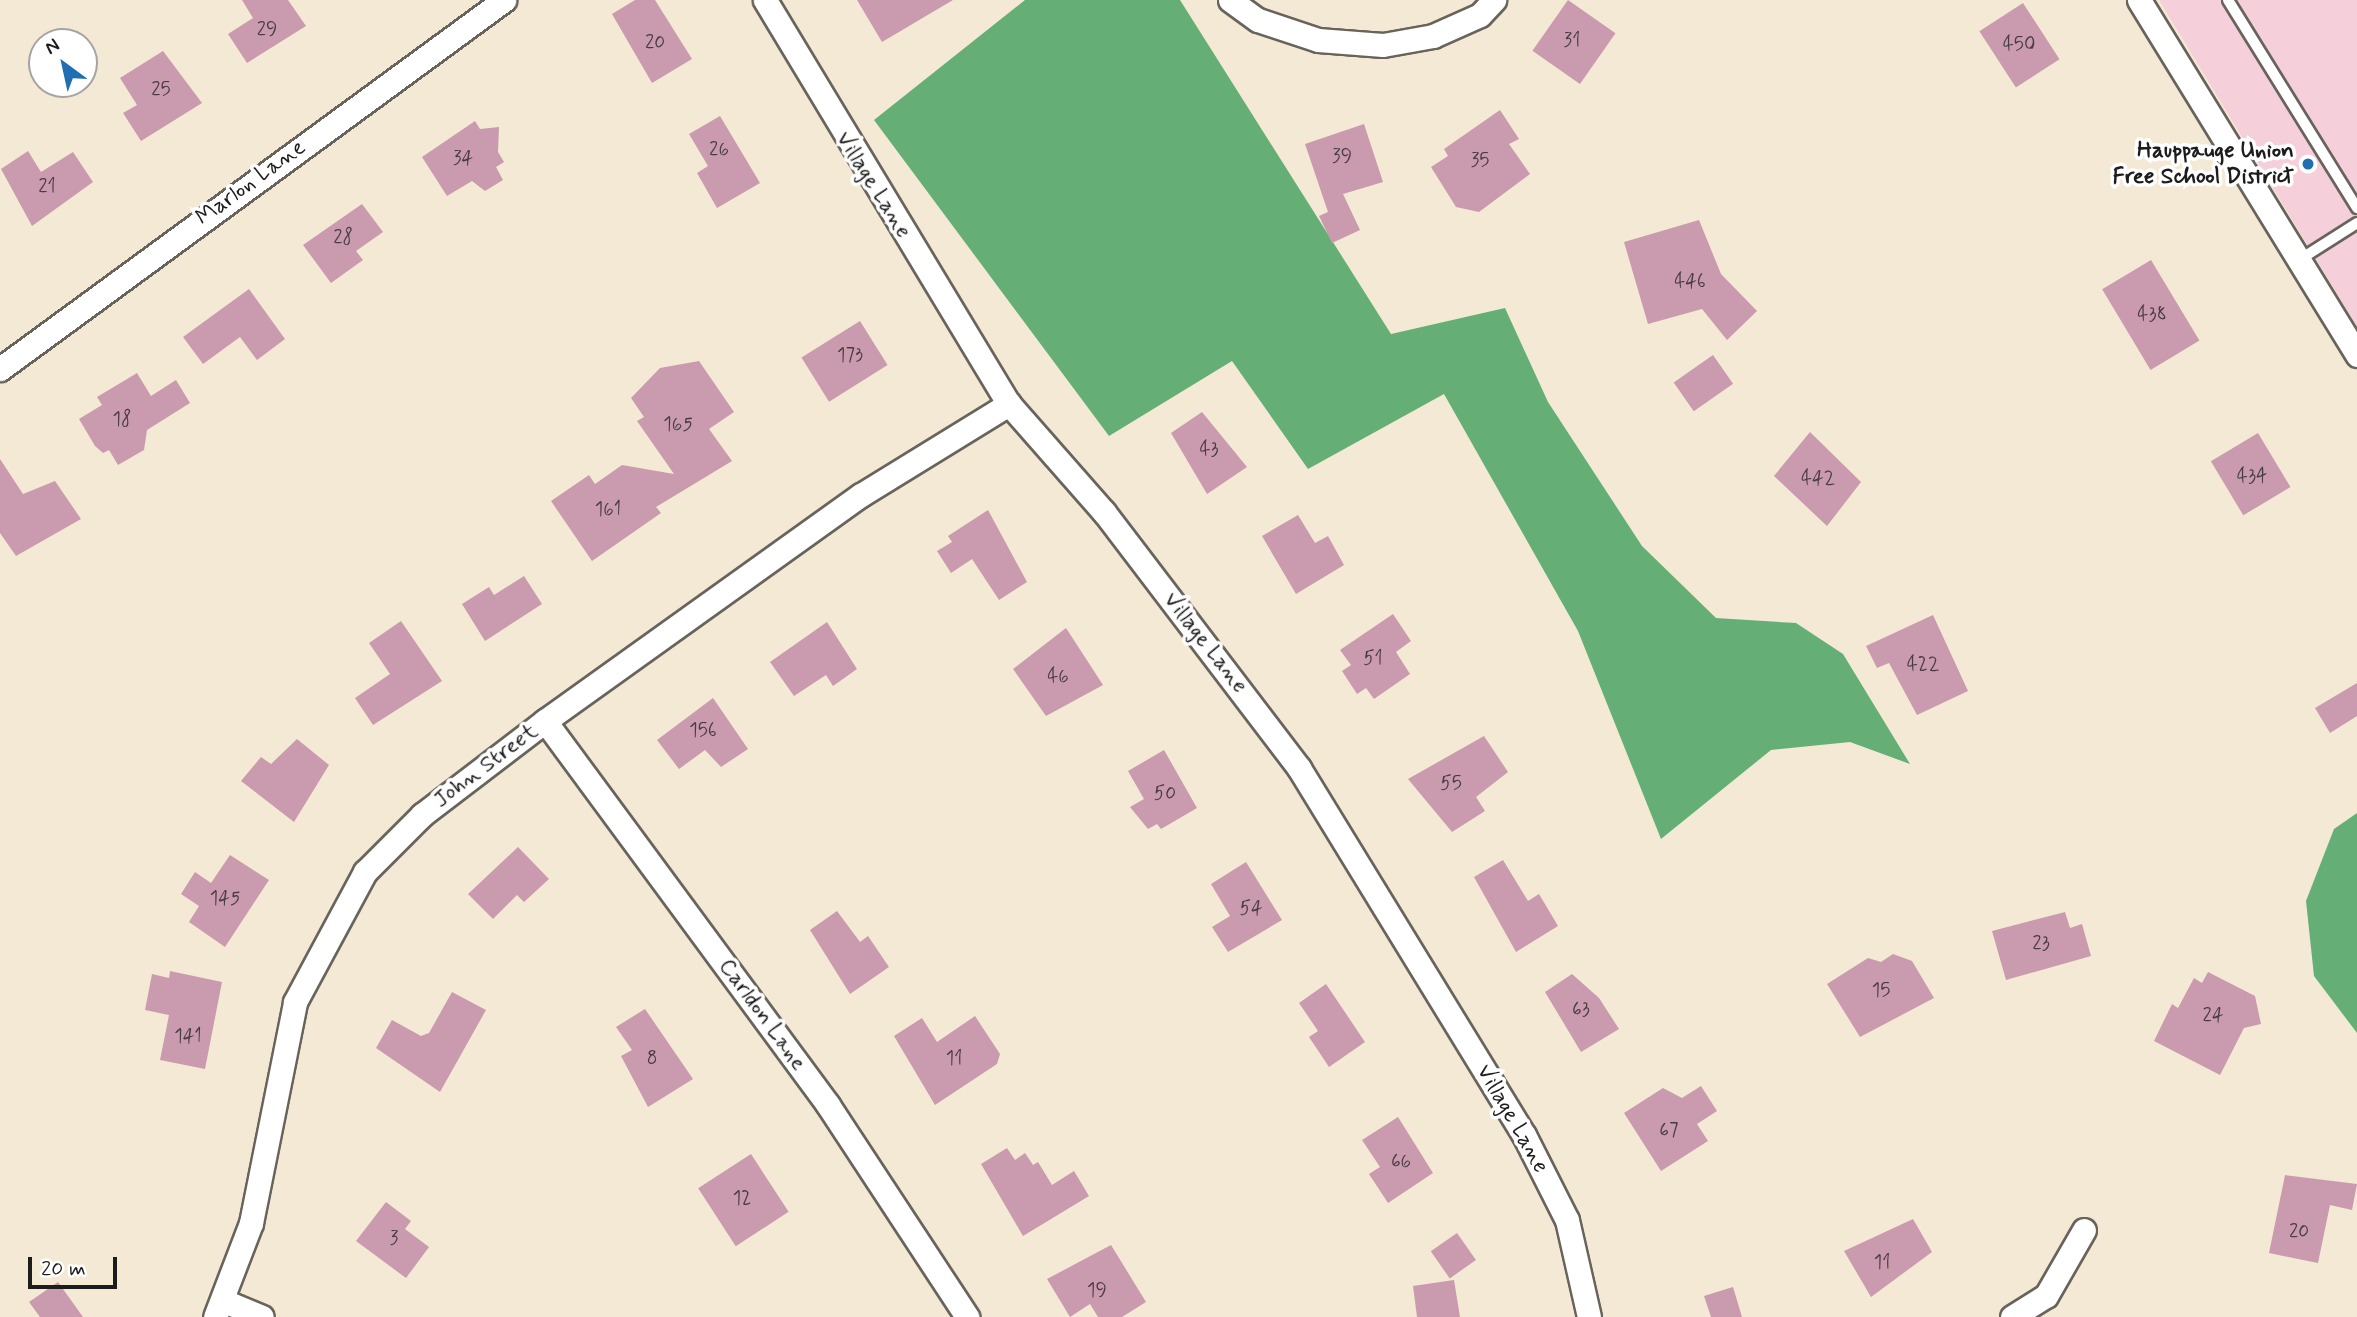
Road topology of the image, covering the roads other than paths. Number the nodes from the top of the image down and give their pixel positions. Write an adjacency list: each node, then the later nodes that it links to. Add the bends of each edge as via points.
1 (504, 0): 11 (street, Marlon Lane)
2 (765, 0): 12 (street, Village Lane)
3 (1230, 0): 4 (street, via 1258,20 1318,40 1383,45 1433,36 1480,15)
4 (1494, 0)
5 (2139, 0): 9 (street)
6 (2228, 0): 7 (lane)
7 (2357, 208)
8 (2357, 223): 9 (lane)
9 (2299, 260): 10 (street)
10 (2357, 355)
11 (0, 369)
12 (1009, 404): 13 (street, John Street, via 862,495); 18 (street, Village Lane, via 1104,512 1299,768 1524,1135 1567,1220)
13 (545, 721): 15 (street, John Street, via 422,815 365,872 327,935 295,1002 251,1223); 17 (street, Carldon Lane, via 828,1104)
14 (2084, 1230): 19 (street, via 2046,1296)
15 (219, 1309): 16 (street)
16 (262, 1317)
17 (967, 1317)
18 (1589, 1317)
19 (2012, 1317)

